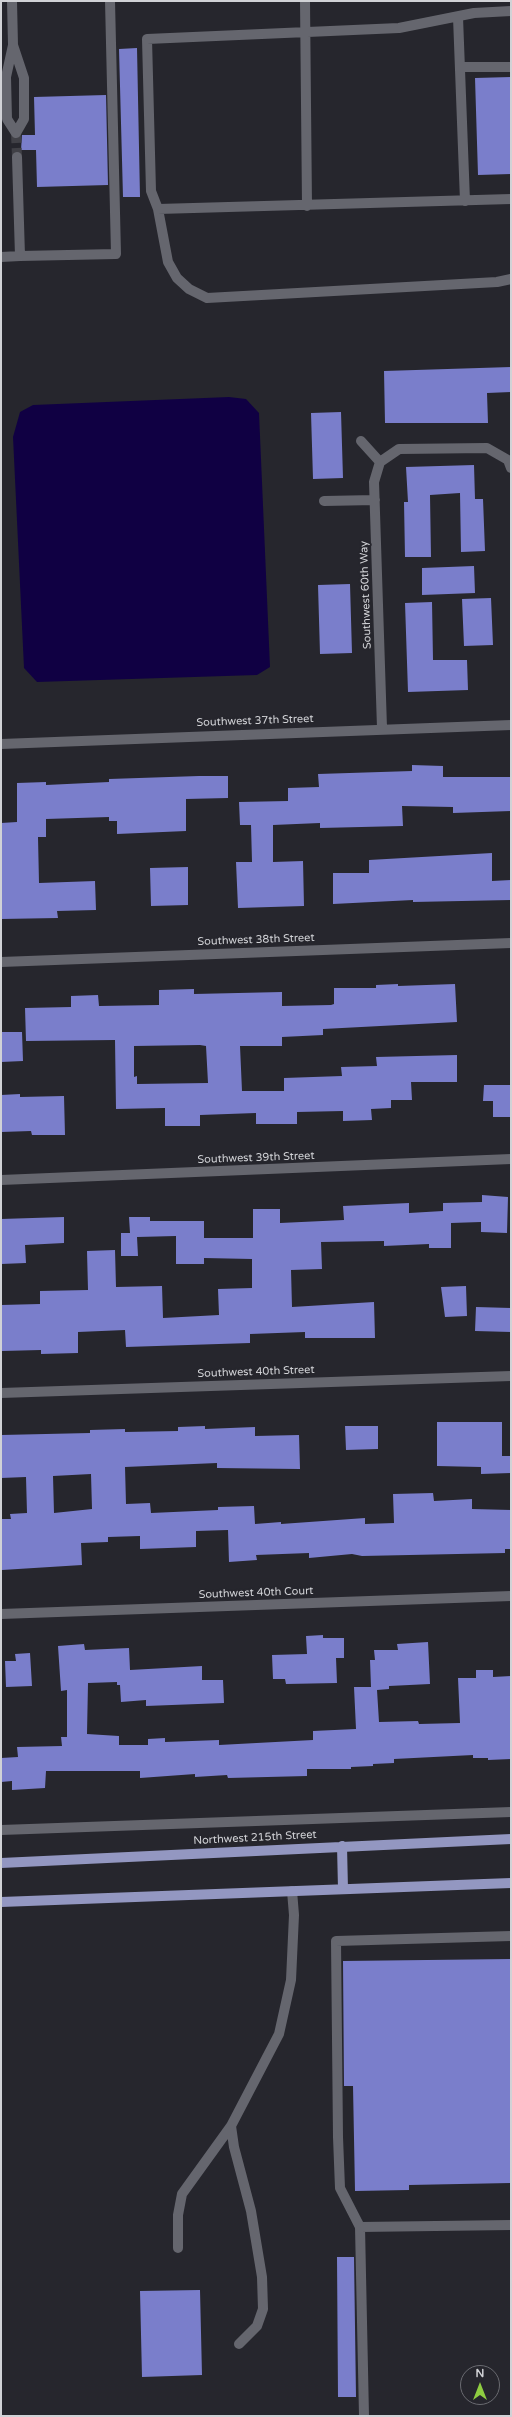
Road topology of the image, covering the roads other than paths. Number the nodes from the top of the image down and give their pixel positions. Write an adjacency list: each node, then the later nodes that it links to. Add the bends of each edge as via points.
1 (12, 1): 7 (street)
2 (110, 1): 15 (street, via 116,254)
3 (305, 1): 6 (street)
4 (511, 11): 5 (street, via 474,13)
5 (458, 17): 6 (street, via 399,28); 9 (street)
6 (306, 32): 13 (street); 14 (street, via 147,39 151,191)
7 (13, 45): 7 (street, via 6,77 7,119 16,133 24,119 24,78)
8 (511, 66): 9 (street)
9 (460, 68): 12 (street)
10 (17, 157): 15 (street)
11 (511, 199): 12 (street)
12 (465, 201): 13 (street)
13 (306, 206): 14 (street)
14 (158, 209): 17 (street, via 168,262 177,278 189,289 207,298 497,282)
15 (20, 256): 16 (street)
16 (1, 257)
17 (511, 279)
18 (361, 442): 19 (street)
19 (380, 462): 20 (street, via 399,449 487,448); 21 (street, Southwest 60th Way, via 374,482)
20 (509, 464)
21 (375, 500): 22 (street); 24 (street, Southwest 60th Way)
22 (324, 501)
23 (511, 725): 24 (street, Southwest 37th Street)
24 (382, 728): 25 (street, Southwest 37th Street)
25 (1, 744)
26 (511, 943): 27 (street, Southwest 38th Street)
27 (1, 962)
28 (511, 1159): 29 (street, Southwest 39th Street)
29 (1, 1180)
30 (511, 1376): 31 (street, Southwest 40th Street)
31 (1, 1393)
32 (511, 1596): 33 (street, Southwest 40th Court)
33 (1, 1614)
34 (511, 1812): 35 (street)
35 (1, 1830)
36 (511, 1839): 37 (main road, Northwest 215th Street)
37 (342, 1846): 38 (main road, Northwest 215th Street); 40 (main road)
38 (1, 1862)
39 (511, 1883): 40 (main road)
40 (343, 1889): 41 (main road)
41 (292, 1891): 42 (main road); 44 (street, via 294,1915 291,1980 279,2034)
42 (1, 1902)
43 (511, 1936): 46 (street, via 336,1941 340,2188)
44 (231, 2126): 47 (street, via 182,2194 178,2215); 48 (street, via 251,2211 262,2277 263,2309 257,2326)
45 (511, 2225): 46 (street)
46 (360, 2226): 49 (street)
47 (178, 2248)
48 (239, 2344)
49 (364, 2416)

